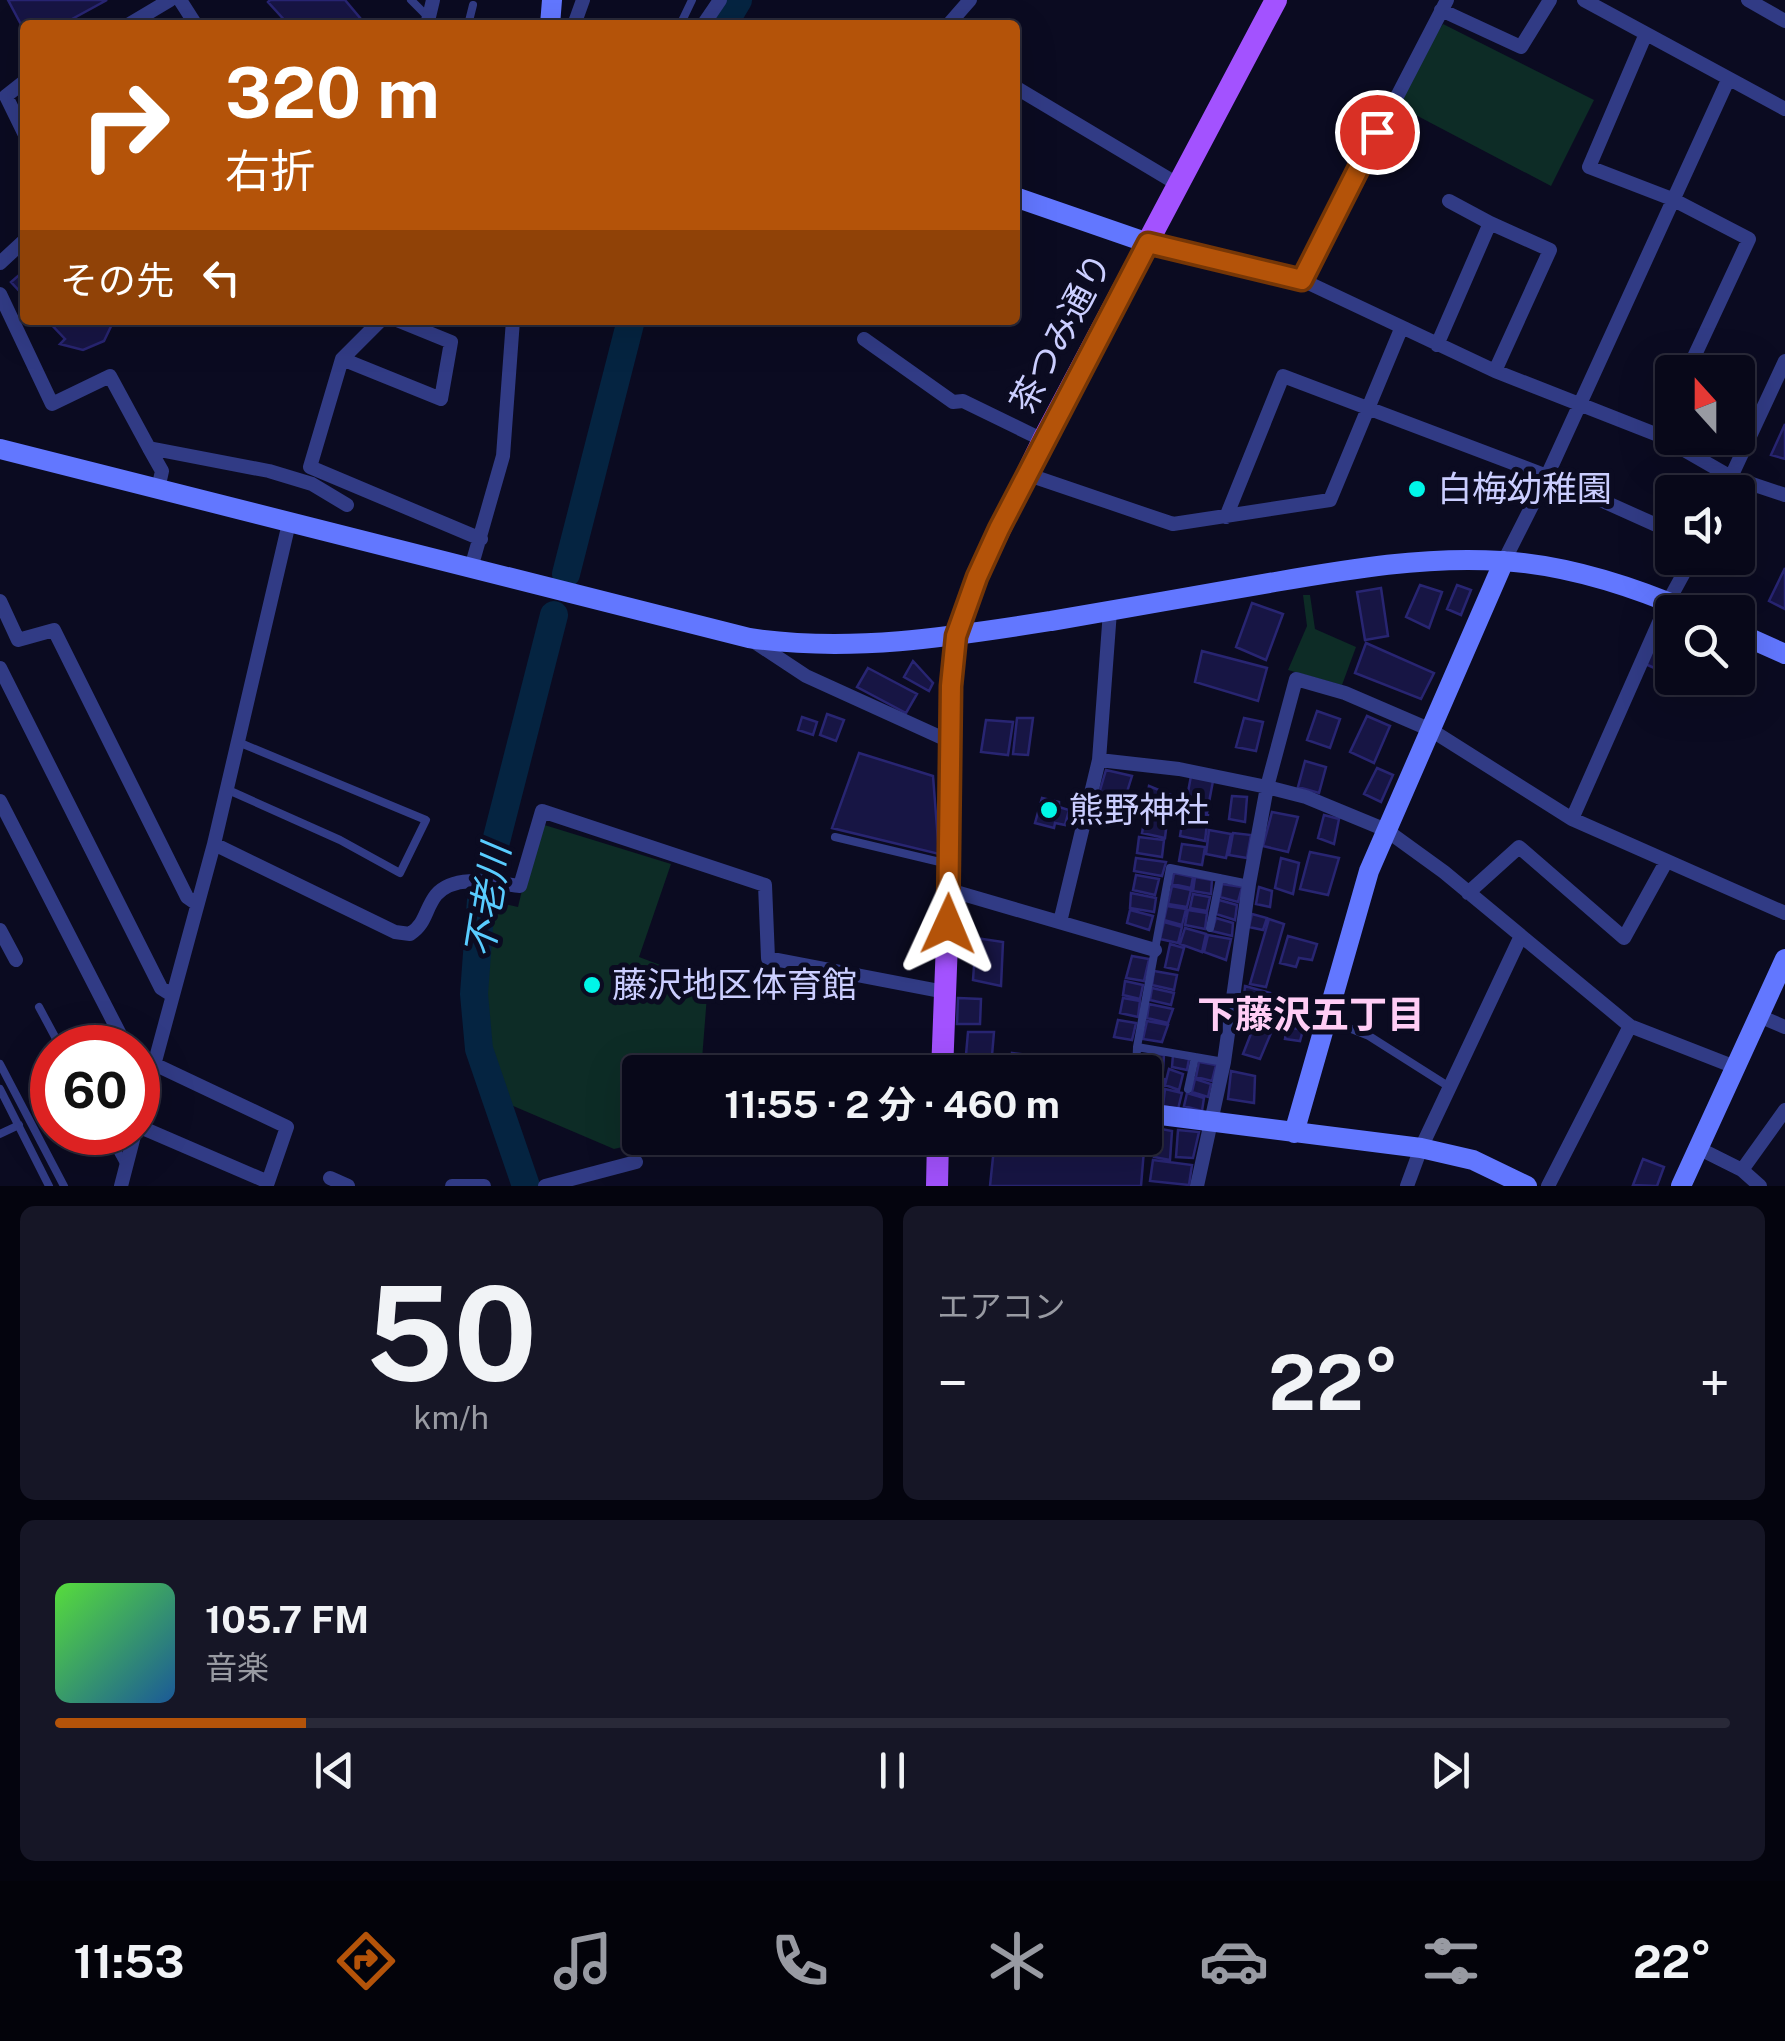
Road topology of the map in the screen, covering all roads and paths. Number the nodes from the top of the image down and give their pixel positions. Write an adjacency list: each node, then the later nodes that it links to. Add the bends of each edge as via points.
1 (170, 0): 11 (street)
2 (411, 0): 12 (lane)
3 (692, 0): 14 (lane)
4 (970, 0): 15 (street)
5 (1276, 0): 23 (main road, 茶つみ通り)
6 (1550, 0): 10 (street, via 1522,48)
7 (1584, 0): 17 (street)
8 (1748, 0): 16 (street)
9 (473, 5): 13 (lane)
10 (1444, 5): 31 (street)
11 (136, 20)
12 (427, 20)
13 (469, 20)
14 (682, 20)
15 (952, 20)
16 (1785, 20)
17 (1646, 36): 18 (street); 25 (street, via 1590,166)
18 (1728, 80): 21 (street); 25 (street)
19 (20, 85): 22 (street, via 6,96)
20 (1020, 90): 23 (street)
21 (1785, 109)
22 (20, 125)
23 (1178, 185): 28 (main road, 茶つみ通り)
24 (1020, 199): 28 (street)
25 (1672, 199): 39 (street, via 1749,239); 43 (street)
26 (1449, 201): 27 (street)
27 (1490, 223): 38 (street); 42 (street, via 1550,250)
28 (1148, 243): 31 (street); 46 (main road, 茶つみ通り)
29 (20, 245): 30 (street)
30 (0, 263)
31 (1302, 280): 36 (street)
32 (0, 294): 47 (street, via 52,404 110,376)
33 (376, 325): 40 (street)
34 (409, 325): 40 (street, via 451,342 441,399)
35 (514, 325): 61 (street, via 503,456)
36 (1401, 329): 38 (street); 44 (street)
37 (864, 339): 46 (street, via 953,402 963,400)
38 (1437, 345): 42 (street)
39 (1695, 355)
40 (342, 359): 61 (street, via 310,467)
41 (1785, 361): 52 (street)
42 (1495, 371): 43 (street)
43 (1580, 406): 45 (street); 53 (street)
44 (1368, 408): 53 (street); 58 (street, via 1330,500); 58 (street, via 1283,376)
45 (1655, 434)
46 (1044, 440): 50 (main road, 茶つみ通り)
47 (149, 448): 55 (street, via 162,471); 57 (street, via 268,470 312,484)
48 (0, 449): 55 (street)
49 (1692, 455): 51 (street)
50 (1026, 474): 58 (street, via 1173,524); 68 (main road, 茶つみ通り)
51 (1726, 475)
52 (1732, 475)
53 (1547, 476): 60 (street); 62 (street)
54 (1755, 486): 56 (street)
55 (158, 489): 59 (street)
56 (1785, 495)
57 (347, 505)
58 (1226, 517)
59 (289, 523): 63 (street); 75 (street)
60 (1655, 524)
61 (480, 538): 63 (street)
62 (1504, 561): 64 (street, via 1583,574); 66 (street, via 1415,560); 73 (street)
63 (471, 568): 69 (street)
64 (1655, 598)
65 (1, 609): 90 (street, via 18,640 54,630)
66 (1110, 611): 68 (street); 76 (street)
67 (1655, 631): 80 (street)
68 (956, 636): 69 (street, via 846,645); 74 (main road, 茶つみ通り)
69 (749, 638): 74 (street, via 806,676)
70 (1755, 641): 71 (street)
71 (1785, 654)
72 (0, 668): 100 (street, via 162,988)
73 (1430, 730): 77 (street, via 1296,679); 80 (street); 81 (street)
74 (950, 741): 85 (main road, 茶つみ通り)
75 (238, 742): 78 (street); 78 (lane, via 426,820 400,873)
76 (1098, 760): 77 (street); 92 (street)
77 (1268, 787): 81 (street); 87 (street)
78 (226, 789): 83 (street)
79 (0, 800): 105 (street)
80 (1572, 819): 84 (street)
81 (1386, 830): 89 (street); 103 (street)
82 (835, 837): 85 (lane)
83 (214, 844): 90 (street); 99 (street, via 410,934 422,926 437,895 462,882 520,886 542,811 765,885 768,958)
84 (1666, 862): 89 (street, via 1624,938 1519,847); 91 (street)
85 (949, 864): 88 (main road, 茶つみ通り)
86 (1220, 878): 87 (lane); 93 (lane); 96 (lane, via 1170,868)
87 (1250, 884): 113 (street)
88 (949, 890): 92 (street); 99 (main road, 茶つみ通り)
89 (1468, 893): 95 (street)
90 (197, 904): 100 (street)
91 (1785, 913)
92 (1060, 922): 96 (street)
93 (1210, 928)
94 (0, 930): 98 (street)
95 (1520, 938): 106 (street); 118 (street)
96 (1155, 950): 109 (lane)
97 (1785, 959): 102 (street)
98 (16, 960)
99 (945, 992): 110 (main road, 茶つみ通り)
100 (172, 995): 108 (street)
101 (39, 1007): 104 (lane)
102 (1759, 1016): 107 (street); 116 (street)
103 (1326, 1018): 118 (lane, via 1369,1036); 124 (street)
104 (49, 1025)
105 (115, 1025)
106 (1630, 1026): 116 (street); 147 (street)
107 (1785, 1027)
108 (160, 1041)
109 (1137, 1047): 111 (lane); 112 (lane)
110 (943, 1055)
111 (1137, 1055)
112 (1195, 1057): 113 (lane); 117 (lane)
113 (1224, 1062): 122 (street)
114 (0, 1064): 137 (lane)
115 (160, 1067): 126 (street, via 287,1127 268,1182)
116 (1735, 1067): 128 (street)
117 (1188, 1088)
118 (1451, 1088): 127 (street)
119 (0, 1089): 123 (lane)
120 (1784, 1114): 134 (street)
121 (1162, 1115): 122 (street)
122 (1210, 1121): 124 (street); 144 (street)
123 (18, 1125): 125 (lane); 136 (lane)
124 (1294, 1133): 127 (street)
125 (0, 1134)
126 (160, 1137)
127 (1421, 1148): 145 (street); 146 (street, via 1473,1160)
128 (1698, 1148): 134 (street); 148 (street)
129 (120, 1155): 133 (lane)
130 (129, 1155): 133 (street)
131 (938, 1155): 143 (main road)
132 (636, 1162): 142 (street)
133 (126, 1166): 138 (street)
134 (1742, 1170): 149 (street)
135 (330, 1178): 139 (street)
136 (49, 1186)
137 (64, 1186)
138 (121, 1186)
139 (348, 1186)
140 (452, 1186): 141 (street)
141 (484, 1186)
142 (546, 1186)
143 (937, 1186)
144 (1196, 1186)
145 (1407, 1186)
146 (1527, 1186)
147 (1548, 1186)
148 (1681, 1186)
149 (1760, 1186)

